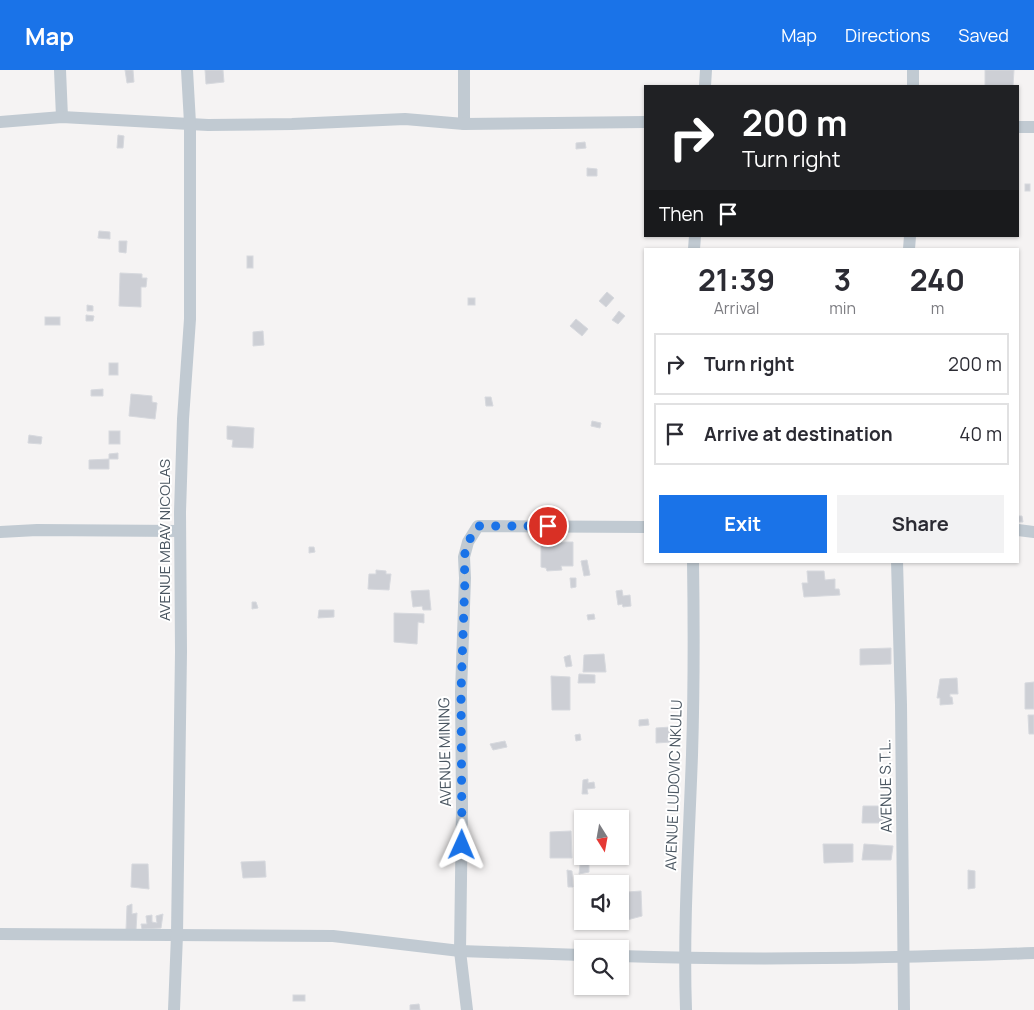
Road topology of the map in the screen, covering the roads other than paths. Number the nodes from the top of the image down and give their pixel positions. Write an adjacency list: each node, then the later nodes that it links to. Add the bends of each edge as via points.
1 (60, 70): 8 (street)
2 (187, 70): 11 (street, AVENUE MBAV NICOLAS)
3 (464, 70): 12 (street)
4 (706, 70): 6 (street)
5 (913, 70): 7 (street)
6 (705, 85)
7 (913, 85)
8 (62, 117): 9 (street); 11 (street)
9 (0, 122)
10 (644, 122): 12 (street)
11 (190, 123): 12 (street, via 292,124 404,119); 17 (street, AVENUE MBAV NICOLAS, via 190,319)
12 (464, 124)
13 (1019, 127): 14 (street)
14 (1034, 127)
15 (644, 527): 24 (street, AVENUE MINING, via 478,526 468,542 464,557 461,692)
16 (1019, 530): 19 (street)
17 (180, 531): 18 (street); 23 (street, AVENUE MBAV NICOLAS)
18 (0, 532)
19 (1034, 532)
20 (693, 563): 28 (street, AVENUE LUDOVIC NKULU, via 692,743)
21 (896, 563): 29 (street, AVENUE S.T.L.)
22 (0, 934): 23 (street)
23 (177, 935): 24 (street, via 333,936); 30 (street, AVENUE MBAV NICOLAS)
24 (460, 951): 26 (street); 31 (street, AVENUE MINING)
25 (1034, 953): 29 (street)
26 (574, 955)
27 (629, 956): 28 (street)
28 (684, 958): 29 (street); 32 (street, AVENUE LUDOVIC NKULU)
29 (904, 958): 33 (street, AVENUE S.T.L.)
30 (174, 1010)
31 (467, 1010)
32 (686, 1010)
33 (904, 1010)

